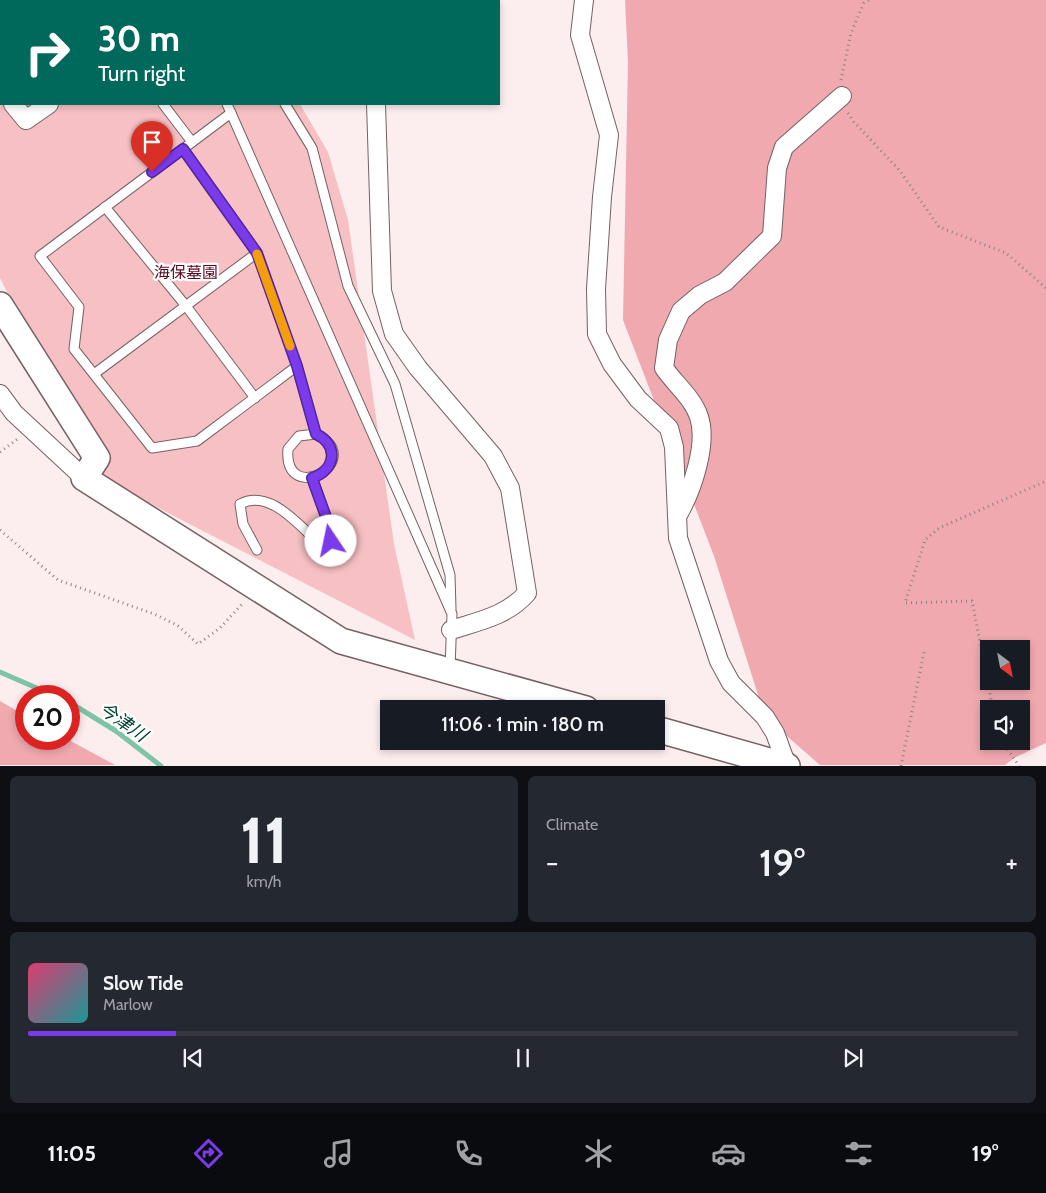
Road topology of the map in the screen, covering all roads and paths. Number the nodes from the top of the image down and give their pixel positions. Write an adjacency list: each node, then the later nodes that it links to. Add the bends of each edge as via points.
1 (584, 0): 26 (street, via 580,35 609,135 596,290 598,334 612,364 638,399 669,428 674,448)
2 (869, 0): 3 (path, via 864,3 850,33 840,88)
3 (842, 96): 15 (path, via 854,122 900,171 940,227 1006,253); 26 (street, via 784,148 777,168 772,236 725,282 700,295 681,311 668,340 664,368 686,394 700,418 701,450 690,494)
4 (14, 105): 5 (street, via 26,120)
5 (48, 105)
6 (164, 105): 11 (lane)
7 (227, 105): 10 (lane)
8 (286, 105): 30 (lane, via 312,148 348,286 395,384 450,574)
9 (376, 105): 30 (street, via 382,291 394,334 418,368 494,456 510,488 527,593 501,614)
10 (231, 113): 11 (lane); 30 (lane)
11 (192, 142): 12 (lane)
12 (183, 149): 13 (lane); 14 (lane)
13 (106, 207): 17 (lane); 19 (lane, via 40,256 79,307 74,349)
14 (257, 253): 17 (lane); 18 (lane)
15 (1046, 288)
16 (0, 305): 23 (street, via 97,458)
17 (186, 306): 19 (lane); 21 (lane)
18 (297, 366): 21 (lane); 22 (lane)
19 (94, 374): 21 (lane, via 152,448 197,441)
20 (0, 394): 23 (street, via 14,413)
21 (255, 398)
22 (316, 434): 24 (lane, via 330,445 332,462 327,470); 24 (lane, via 299,436 288,449 290,466 296,473)
23 (84, 478): 29 (street)
24 (312, 478): 28 (lane, via 330,528 331,541 319,543 272,503 255,500 240,504 243,524)
25 (1046, 481): 34 (path, via 939,528 925,540 904,603 972,601)
26 (679, 513): 37 (street, via 678,538 719,661 731,683 765,717)
27 (0, 530): 29 (path, via 58,580 154,614 177,625 198,644 220,628)
28 (257, 550)
29 (257, 588): 32 (street, via 341,641)
30 (452, 622): 32 (lane)
31 (924, 652): 38 (path)
32 (450, 672): 33 (street)
33 (553, 700)
34 (991, 700)
35 (665, 732): 37 (street)
36 (1008, 750): 39 (path)
37 (787, 766)
38 (901, 766)
39 (1019, 766)

